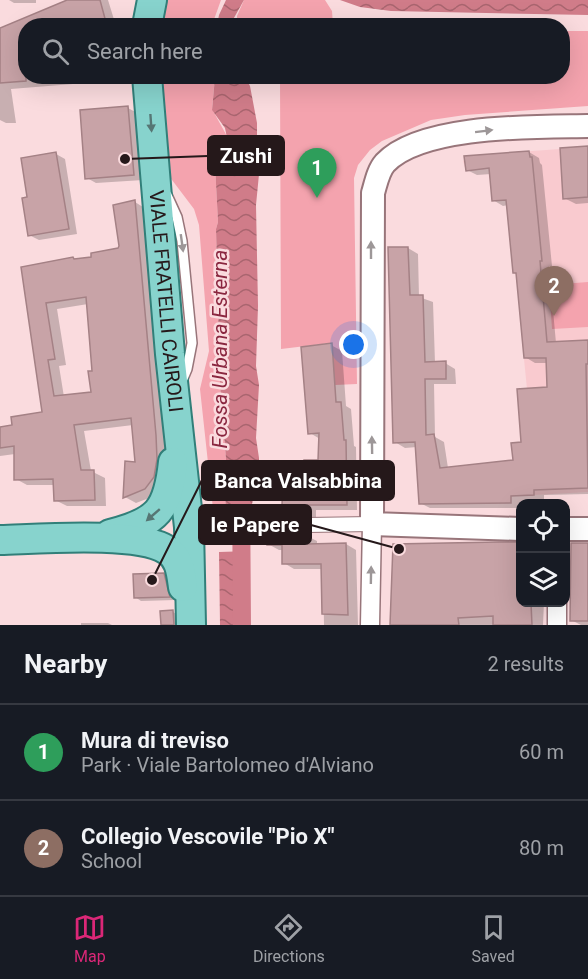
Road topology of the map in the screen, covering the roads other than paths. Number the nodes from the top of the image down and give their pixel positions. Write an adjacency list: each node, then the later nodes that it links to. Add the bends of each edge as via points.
1 (152, 0): 2 (main road)
2 (149, 18)
3 (148, 84): 5 (main road, VIALE FRATELLI CAIROLI, one-way to 5)
4 (588, 126): 6 (street, one-way to 4, via 371,224 378,174 385,163 405,149 427,141 502,128)
5 (176, 409): 9 (main road, VIALE FRATELLI CAIROLI); 13 (main road, one-way to 13, via 166,501 142,524)
6 (372, 524): 8 (street); 10 (street); 17 (street, one-way to 6)
7 (266, 525): 9 (street)
8 (307, 525)
9 (196, 527): 16 (main road, VIALE FRATELLI CAIROLI)
10 (516, 529)
11 (588, 529): 12 (street)
12 (570, 530)
13 (96, 538): 14 (main road); 16 (main road, via 151,542 168,550 181,570)
14 (0, 540)
15 (557, 607): 18 (street)
16 (189, 625)
17 (370, 625)
18 (557, 625)

